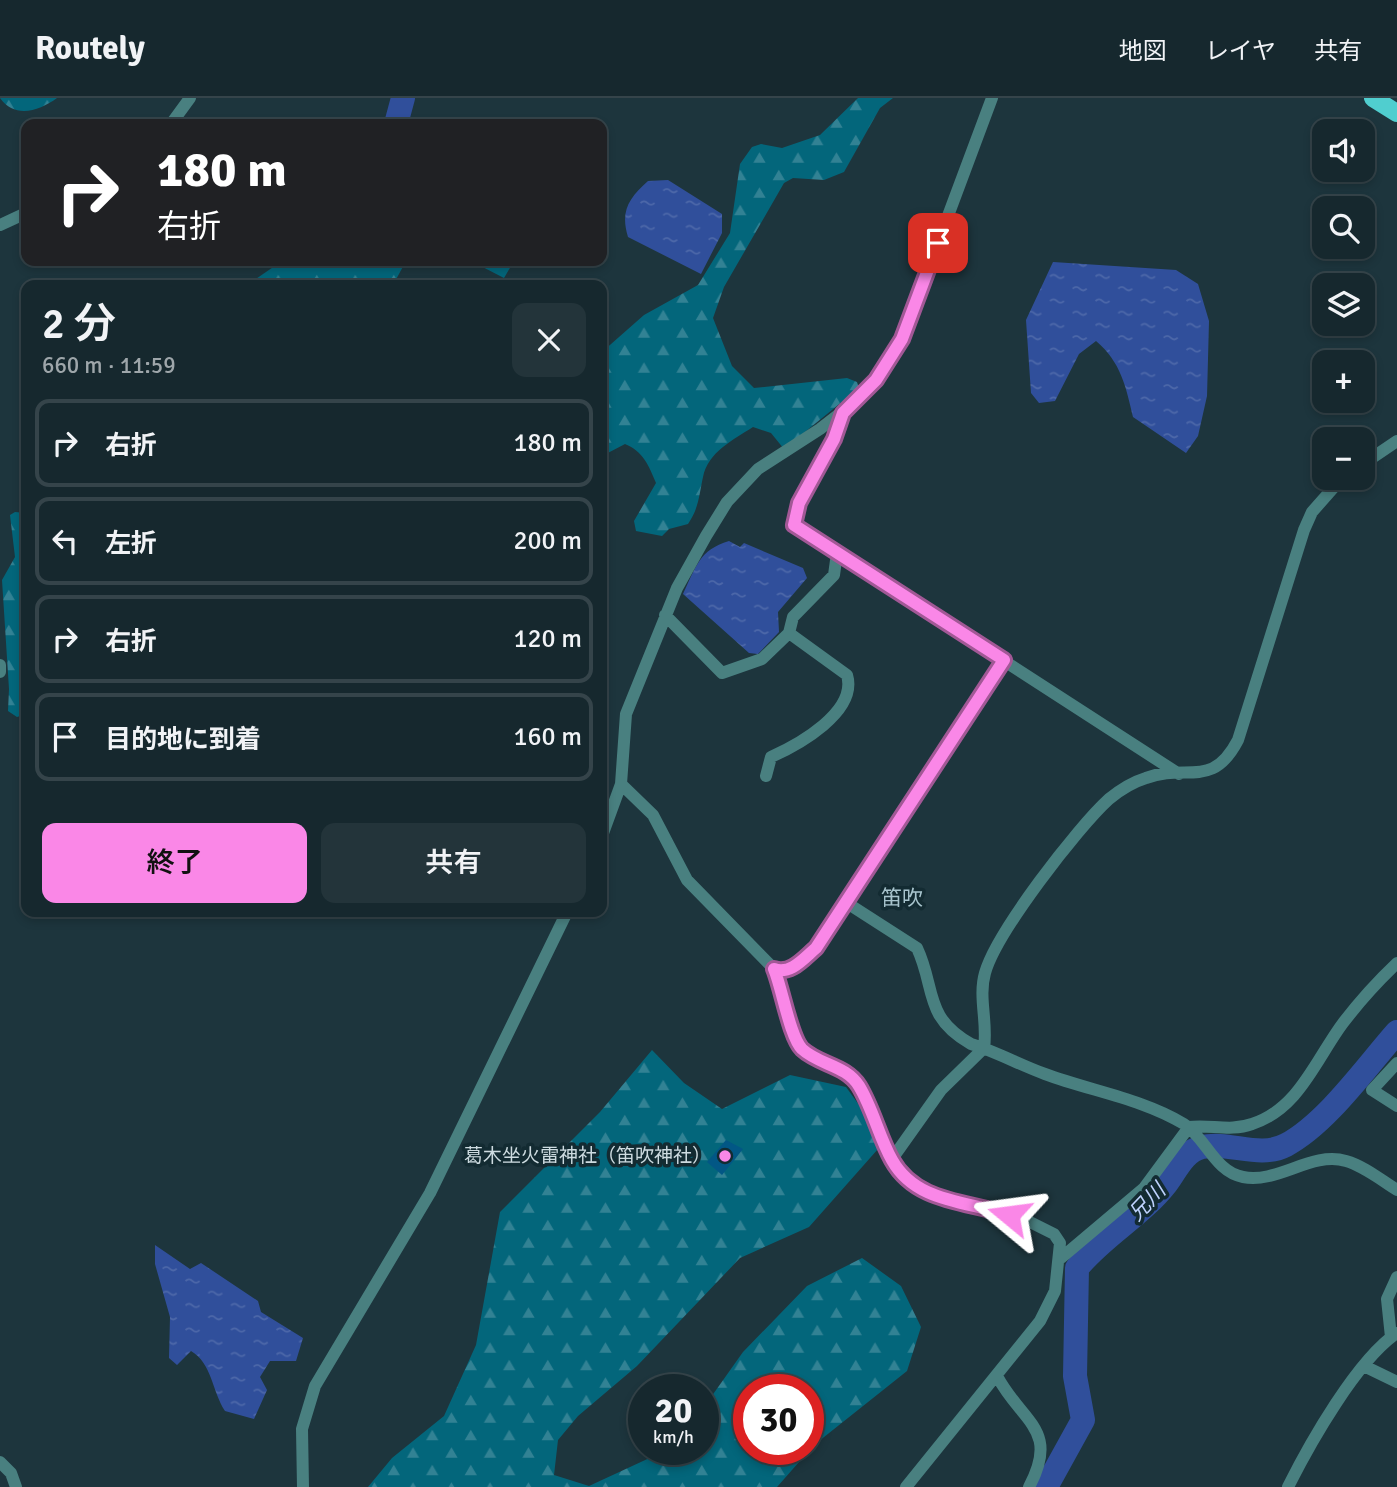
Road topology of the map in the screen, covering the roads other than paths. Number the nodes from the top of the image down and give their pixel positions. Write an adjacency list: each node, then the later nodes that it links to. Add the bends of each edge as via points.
1 (190, 98): 5 (street)
2 (992, 98): 8 (street, via 902,339 879,375)
3 (1373, 98): 4 (main road)
4 (1397, 113)
5 (174, 119)
6 (21, 215): 7 (street)
7 (0, 225)
8 (843, 413): 12 (street, via 799,503 794,525); 13 (street, via 741,484 691,561)
9 (1397, 441): 10 (street)
10 (1375, 456)
11 (1331, 490): 18 (street, via 1312,512 1304,530 1230,755 1204,773)
12 (837, 552): 14 (street, via 834,575 793,617); 15 (street)
13 (665, 615): 14 (street, via 722,673 762,659); 20 (street, via 626,714)
14 (789, 633): 19 (street, via 839,667 850,684 847,696 816,732 771,757)
15 (1004, 660): 18 (street); 22 (street)
16 (0, 665): 17 (street)
17 (0, 672)
18 (1179, 774): 26 (street, via 1146,778 1111,798 1010,923 984,975)
19 (766, 776)
20 (621, 784): 21 (street); 25 (street, via 653,815 687,880)
21 (607, 822)
22 (847, 903): 25 (street, via 816,948 781,971); 26 (street, via 917,948 936,1011 962,1038)
23 (565, 917): 40 (street, via 430,1193 315,1386 302,1429)
24 (1397, 963): 29 (street, via 1343,1023 1296,1094 1282,1107 1252,1125)
25 (774, 969): 30 (street, via 793,1037 811,1056 843,1070 859,1086)
26 (984, 1048): 29 (street, via 1045,1074 1166,1113); 30 (street, via 941,1090)
27 (1397, 1063): 28 (street, via 1373,1090)
28 (1397, 1106)
29 (1192, 1131): 31 (street, via 1216,1160 1238,1177 1252,1179 1336,1159 1364,1169); 32 (street, via 1144,1188)
30 (891, 1160): 32 (street, via 907,1180 929,1195 987,1208 1044,1228 1060,1243)
31 (1397, 1190)
32 (1061, 1258): 36 (street, via 1049,1306)
33 (1397, 1277): 34 (street, via 1387,1299)
34 (1394, 1335): 35 (street)
35 (1364, 1366): 37 (street); 43 (street)
36 (997, 1376): 41 (street); 42 (street, via 1041,1445 1042,1457)
37 (1397, 1382)
38 (0, 1462): 39 (street)
39 (16, 1487)
40 (303, 1487)
41 (906, 1487)
42 (1029, 1487)
43 (1289, 1487)

